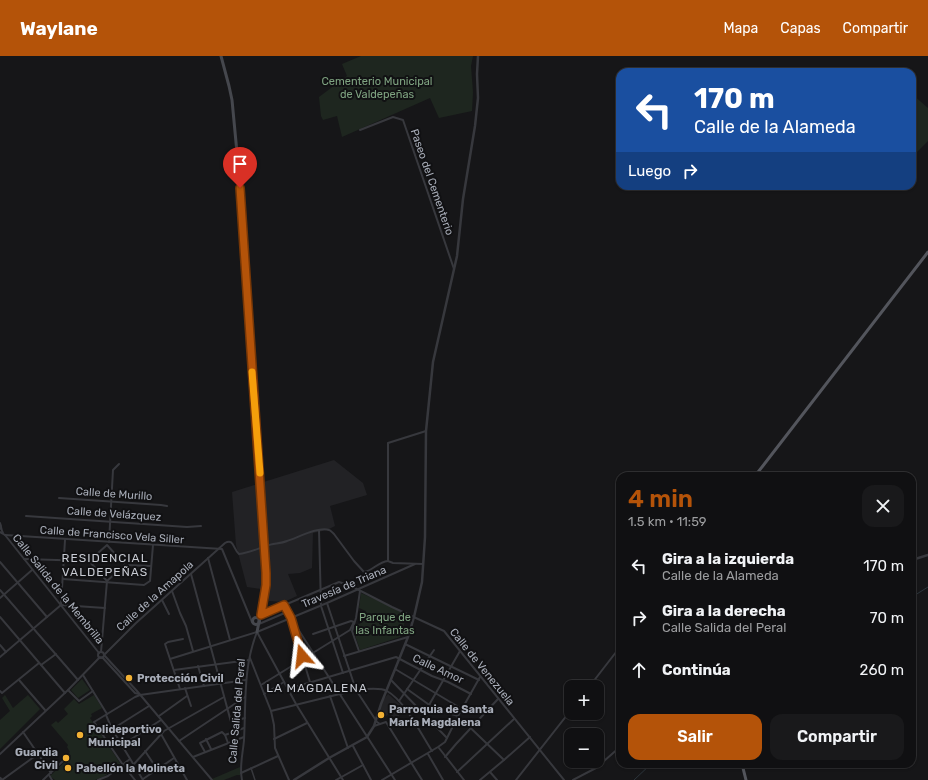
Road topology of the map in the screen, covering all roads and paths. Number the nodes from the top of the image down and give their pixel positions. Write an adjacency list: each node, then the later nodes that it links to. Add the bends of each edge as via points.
1 (221, 56): 23 (main road, Calle Salida del Peral, via 234,116)
2 (478, 56): 5 (street, via 478,98)
3 (360, 130): 5 (street, Paseo del Cementerio, via 393,117 403,120)
4 (928, 252): 8 (main road)
5 (454, 270): 6 (street, via 433,362)
6 (426, 431): 31 (street, via 388,443); 35 (street)
7 (119, 464): 10 (street, via 113,470)
8 (758, 472)
9 (59, 498): 10 (street, Calle de Murillo)
10 (111, 501): 11 (street, Calle de Murillo); 13 (street)
11 (167, 506)
12 (26, 516): 13 (street, Calle de Velázquez)
13 (110, 522): 15 (street, Calle de Velázquez); 20 (street)
14 (0, 524): 16 (street)
15 (201, 526)
16 (0, 529): 18 (street); 18 (street)
17 (319, 530): 23 (street, via 286,542); 31 (street, via 329,530 334,534 364,572); 43 (street)
18 (4, 535): 19 (street, Calle de Francisco Vela Siller); 27 (street, Calle Salida de la Membrilla)
19 (65, 540): 20 (street, Calle de Francisco Vela Siller); 29 (street)
20 (109, 542): 21 (street); 22 (street, Calle de Francisco Vela Siller)
21 (107, 545): 30 (street); 33 (street)
22 (153, 545): 24 (street, Calle de Francisco Vela Siller); 36 (street)
23 (264, 546): 24 (street, via 239,554 228,541); 56 (main road, Calle Salida del Peral, via 266,585)
24 (218, 549): 26 (street, Calle de la Amapola); 61 (street, via 222,549)
25 (928, 555): 28 (street)
26 (208, 558): 38 (street, Calle de la Amapola); 73 (street)
27 (24, 559): 29 (street); 37 (street, Calle Salida de la Membrilla)
28 (916, 559)
29 (64, 560): 30 (street); 39 (street)
30 (90, 561): 40 (street)
31 (388, 561): 34 (street)
32 (0, 562): 41 (street)
33 (125, 564): 36 (street); 40 (street)
34 (416, 564): 35 (street); 44 (street, Travesía de Triana)
35 (423, 564): 59 (street, via 422,582)
36 (151, 566): 40 (street, via 150,581 144,585)
37 (32, 570): 41 (street); 50 (street, Calle Salida de la Membrilla)
38 (191, 574): 45 (street, Calle de la Amapola); 77 (street)
39 (63, 579): 40 (street); 50 (street)
40 (107, 581): 53 (street)
41 (18, 583): 46 (street); 58 (street)
42 (0, 590): 46 (street)
43 (320, 590): 44 (street, Calle de Venezuela, via 339,582); 51 (street, Calle de Venezuela); 52 (street)
44 (359, 590): 49 (street, Travesía de Triana); 59 (street, Calle de Venezuela); 63 (street)
45 (172, 591): 48 (street, Calle de la Amapola); 79 (street)
46 (4, 595): 47 (street); 65 (street)
47 (0, 598)
48 (162, 600): 55 (street); 87 (street, Calle de la Amapola)
49 (327, 603): 52 (street, Travesía de Triana); 64 (street)
50 (61, 605): 53 (street); 58 (street); 83 (street, Calle Salida de la Membrilla)
51 (284, 605): 54 (street); 56 (street, Calle de Venezuela)
52 (321, 606): 60 (street, Travesía de Triana); 66 (street)
53 (105, 608): 83 (street)
54 (287, 612): 60 (street); 62 (street)
55 (169, 614)
56 (261, 614): 61 (main road); 62 (main road, Calle Salida del Peral)
57 (0, 617): 72 (street)
58 (47, 617): 65 (street)
59 (414, 617): 70 (street); 81 (street, Calle de Venezuela, via 444,631)
60 (291, 618): 67 (street, Travesía de Triana); 84 (street); 91 (street)
61 (253, 620): 62 (main road, via 256,624); 62 (main road, via 258,618); 67 (main road)
62 (259, 622): 67 (main road, Calle Salida del Peral)
63 (354, 622): 64 (street); 69 (street, via 350,630); 80 (street, via 352,631)
64 (335, 626): 66 (street); 69 (street)
65 (33, 628): 72 (street); 86 (street)
66 (328, 628): 68 (street); 74 (street)
67 (257, 632): 73 (street, Travesía de Triana); 93 (street, Calle Salida del Peral); 104 (street)
68 (313, 634)
69 (338, 637): 74 (street); 88 (street)
70 (408, 637): 75 (street); 80 (street)
71 (183, 639): 92 (street, via 165,644)
72 (20, 640): 82 (street); 95 (street)
73 (230, 640): 77 (street, Travesía de Triana)
74 (332, 640): 84 (street); 105 (street)
75 (405, 644): 89 (street); 94 (street)
76 (0, 645): 82 (street)
77 (211, 646): 79 (street, Travesía de Triana); 96 (street)
78 (434, 650): 89 (street)
79 (193, 651): 92 (street, Travesía de Triana)
80 (359, 651): 88 (street)
81 (460, 651): 99 (street); 108 (street, Calle de Venezuela)
82 (6, 652): 90 (street)
83 (100, 652): 87 (street, Calle Salida de la Membrilla); 87 (street, via 98,655)
84 (313, 652): 91 (street); 107 (street)
85 (616, 652): 116 (street)
86 (56, 654): 97 (street); 110 (street)
87 (102, 656): 106 (street, Calle de la Amapola); 137 (street, Calle Salida de la Membrilla, via 135,693)
88 (344, 656): 103 (street)
89 (430, 656): 99 (street); 102 (street)
90 (0, 657)
91 (303, 658): 104 (street); 118 (street)
92 (170, 659): 101 (street)
93 (249, 659): 96 (street); 111 (street, Calle Salida del Peral); 120 (street)
94 (399, 659): 100 (street); 102 (street, Calle Amor); 103 (street, via 396,657)
95 (39, 663): 97 (street); 109 (street)
96 (216, 664): 98 (street); 119 (street)
97 (42, 666): 131 (street)
98 (198, 666): 101 (street); 121 (street)
99 (451, 666): 114 (street); 115 (street)
100 (395, 669): 112 (street); 113 (street)
101 (174, 670): 123 (street)
102 (420, 670): 113 (street); 114 (street, Calle Amor)
103 (349, 671): 105 (street); 127 (street)
104 (279, 673): 117 (street); 120 (street)
105 (343, 673): 107 (street)
106 (83, 675): 110 (street, Calle de la Amapola); 130 (street)
107 (329, 677): 118 (street); 134 (street)
108 (480, 677): 115 (street); 142 (street, Calle de Venezuela)
109 (19, 680): 129 (street, via 2,693); 150 (street)
110 (78, 680): 126 (street, Calle de la Amapola)
111 (246, 680): 119 (street); 141 (street, Calle Salida del Peral)
112 (391, 680): 128 (street); 135 (street)
113 (413, 680): 125 (street); 132 (street)
114 (443, 680): 132 (street); 136 (street, Calle Amor)
115 (479, 680): 136 (street)
116 (594, 680)
117 (284, 682): 124 (street); 133 (street)
118 (310, 682): 124 (street)
119 (221, 684): 121 (street); 140 (street)
120 (261, 685): 133 (street)
121 (204, 686): 122 (street)
122 (185, 688): 123 (street); 138 (street)
123 (180, 689): 137 (street)
124 (288, 689): 144 (street)
125 (407, 689): 135 (street); 145 (street)
126 (68, 690): 130 (street, via 79,702); 131 (street, Calle de la Amapola)
127 (356, 690): 128 (street); 134 (street); 156 (street)
128 (386, 690): 143 (street); 156 (street)
129 (0, 691)
130 (93, 691): 152 (street)
131 (65, 693): 150 (street, Calle de la Amapola)
132 (435, 693): 145 (street); 149 (street)
133 (264, 694): 151 (street)
134 (339, 694): 139 (street); 176 (street)
135 (404, 694): 143 (street); 177 (street)
136 (471, 694): 149 (street)
137 (140, 695): 146 (street, Calle Salida de la Membrilla); 152 (street)
138 (187, 696): 147 (street); 153 (street)
139 (330, 696): 144 (street); 187 (street)
140 (224, 697): 148 (street); 164 (street)
141 (245, 697): 148 (street); 155 (street, Calle Salida del Peral)
142 (498, 698): 157 (street, Calle de Venezuela); 166 (street)
143 (399, 701): 193 (street)
144 (296, 704): 151 (street); 161 (street)
145 (429, 705): 154 (street)
146 (149, 706): 153 (street, Calle Salida de la Membrilla); 167 (street)
147 (191, 706)
148 (228, 709): 160 (street); 181 (street)
149 (462, 709): 154 (street)
150 (46, 711): 169 (street, Calle de la Amapola)
151 (271, 711): 179 (street)
152 (106, 714): 167 (street); 172 (street, via 94,722)
153 (158, 716): 159 (street, Calle Salida de la Membrilla)
154 (458, 716): 166 (street); 177 (street)
155 (245, 718): 160 (street); 165 (street, Calle Salida del Peral)
156 (376, 719): 162 (street); 163 (street)
157 (514, 719): 175 (street, Calle de Venezuela); 183 (street)
158 (564, 719): 189 (street)
159 (161, 720): 164 (street, Calle Salida de la Membrilla); 184 (street)
160 (232, 721): 168 (street)
161 (308, 722): 179 (street); 201 (street)
162 (380, 724): 163 (street); 205 (street, via 386,722)
163 (374, 726): 176 (street)
164 (168, 728): 171 (street); 181 (street, Calle Salida de la Membrilla)
165 (244, 728): 168 (street); 174 (street, Calle Salida del Peral)
166 (471, 728): 183 (street); 199 (street)
167 (112, 729): 172 (street); 184 (street)
168 (236, 731): 170 (street)
169 (24, 732): 194 (street, Calle de la Amapola); 195 (street)
170 (232, 732): 173 (street); 180 (street)
171 (161, 734): 191 (street); 200 (street)
172 (103, 735): 208 (street)
173 (224, 735): 178 (street, via 222,732); 182 (street)
174 (244, 736): 180 (street); 214 (street, Calle Salida del Peral)
175 (530, 737): 189 (street, Calle de Venezuela); 204 (street)
176 (367, 738): 185 (street); 216 (street)
177 (447, 738): 186 (street, via 446,742)
178 (206, 739): 188 (street); 192 (street, via 200,743)
179 (274, 739): 197 (street)
180 (236, 740): 182 (street)
181 (179, 741): 198 (street, Calle Salida de la Membrilla)
182 (228, 743): 188 (street)
183 (487, 744): 204 (street); 212 (street)
184 (122, 745): 203 (street)
185 (353, 746): 187 (street); 207 (street)
186 (438, 747): 193 (street); 199 (street)
187 (348, 748): 201 (street)
188 (211, 749): 192 (street)
189 (540, 750): 240 (street); 241 (street, Calle de Venezuela)
190 (616, 750): 242 (street, via 596,768)
191 (145, 751): 206 (street); 211 (street)
192 (205, 752): 198 (street)
193 (432, 752): 196 (street)
194 (0, 754)
195 (38, 754): 215 (street); 218 (street)
196 (428, 754): 205 (street); 236 (street)
197 (278, 756): 209 (street); 228 (street)
198 (193, 757): 225 (street, Calle Salida de la Membrilla)
199 (446, 757): 212 (street)
200 (174, 758): 211 (street); 224 (street)
201 (329, 758): 217 (street); 229 (street)
202 (65, 759): 215 (street)
203 (130, 759): 206 (street); 208 (street)
204 (504, 760): 213 (street)
205 (411, 763): 216 (street); 235 (street)
206 (134, 764): 223 (street)
207 (363, 764): 217 (street); 232 (street)
208 (123, 765): 221 (street); 222 (street)
209 (251, 768): 214 (street); 227 (street)
210 (743, 768): 243 (main road)
211 (157, 769): 223 (street)
212 (457, 772): 237 (street)
213 (490, 772): 238 (street); 239 (street)
214 (240, 773): 226 (street, Calle Salida del Peral)
215 (50, 774): 219 (street); 220 (street)
216 (391, 775): 233 (street); 234 (street)
217 (341, 777): 230 (street); 231 (street)
218 (1, 779)
219 (45, 779)
220 (52, 780)
221 (98, 780)
222 (135, 780)
223 (143, 780)
224 (187, 780)
225 (212, 780)
226 (242, 780)
227 (255, 780)
228 (288, 780)
229 (294, 780)
230 (336, 780)
231 (343, 780)
232 (371, 780)
233 (382, 780)
234 (395, 780)
235 (422, 780)
236 (443, 780)
237 (464, 780)
238 (480, 780)
239 (497, 780)
240 (516, 780)
241 (564, 780)
242 (573, 780)
243 (746, 780)

